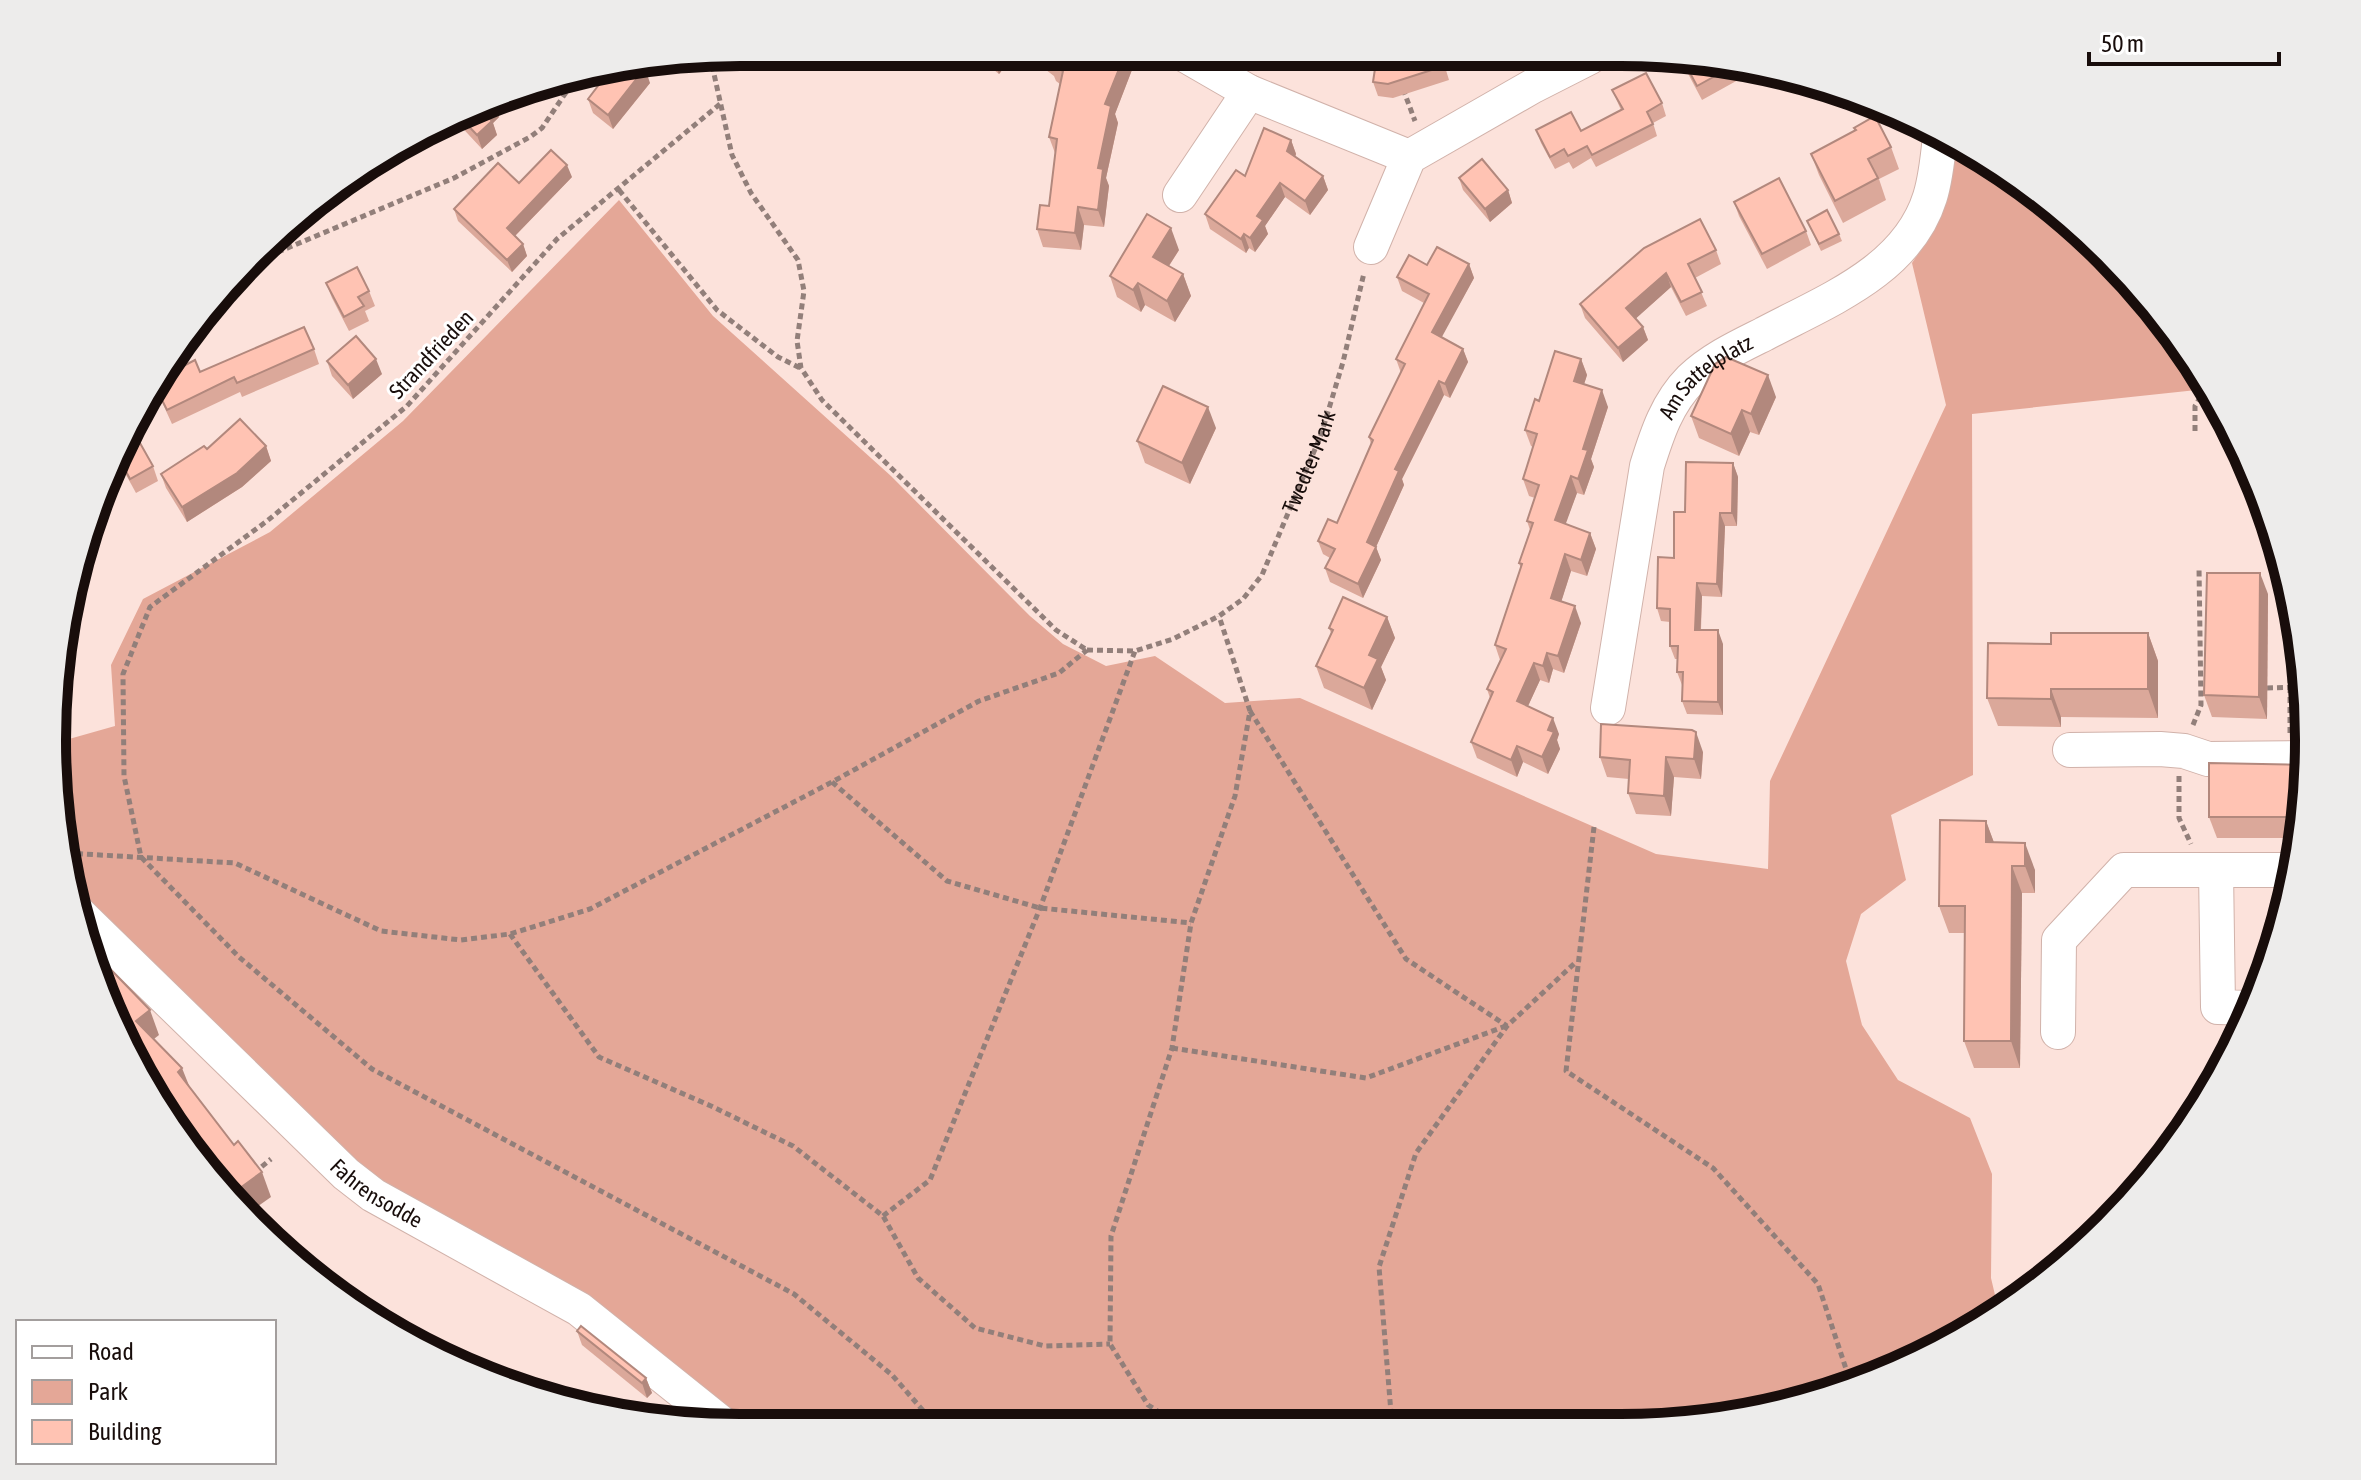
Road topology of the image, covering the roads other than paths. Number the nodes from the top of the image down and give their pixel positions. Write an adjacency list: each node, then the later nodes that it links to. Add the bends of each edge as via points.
1 (1204, 66): 3 (street)
2 (1572, 66): 5 (street)
3 (1249, 92): 5 (street); 6 (street)
4 (1938, 146): 8 (street, Am Sattelplatz, via 1930,197 1898,252 1834,297 1718,357 1670,405 1647,466)
5 (1418, 152): 7 (street)
6 (1180, 195)
7 (1371, 247)
8 (1608, 708)
9 (2070, 750): 10 (street, via 2160,749 2208,759)
10 (2295, 758)
11 (2216, 870): 12 (street); 14 (street, via 2218,1007); 15 (street, via 2124,870 2059,940)
12 (2282, 870)
13 (93, 928): 16 (street, Fahrensodde, via 346,1174 373,1195 579,1309)
14 (2239, 1008)
15 (2058, 1032)
16 (709, 1413)

